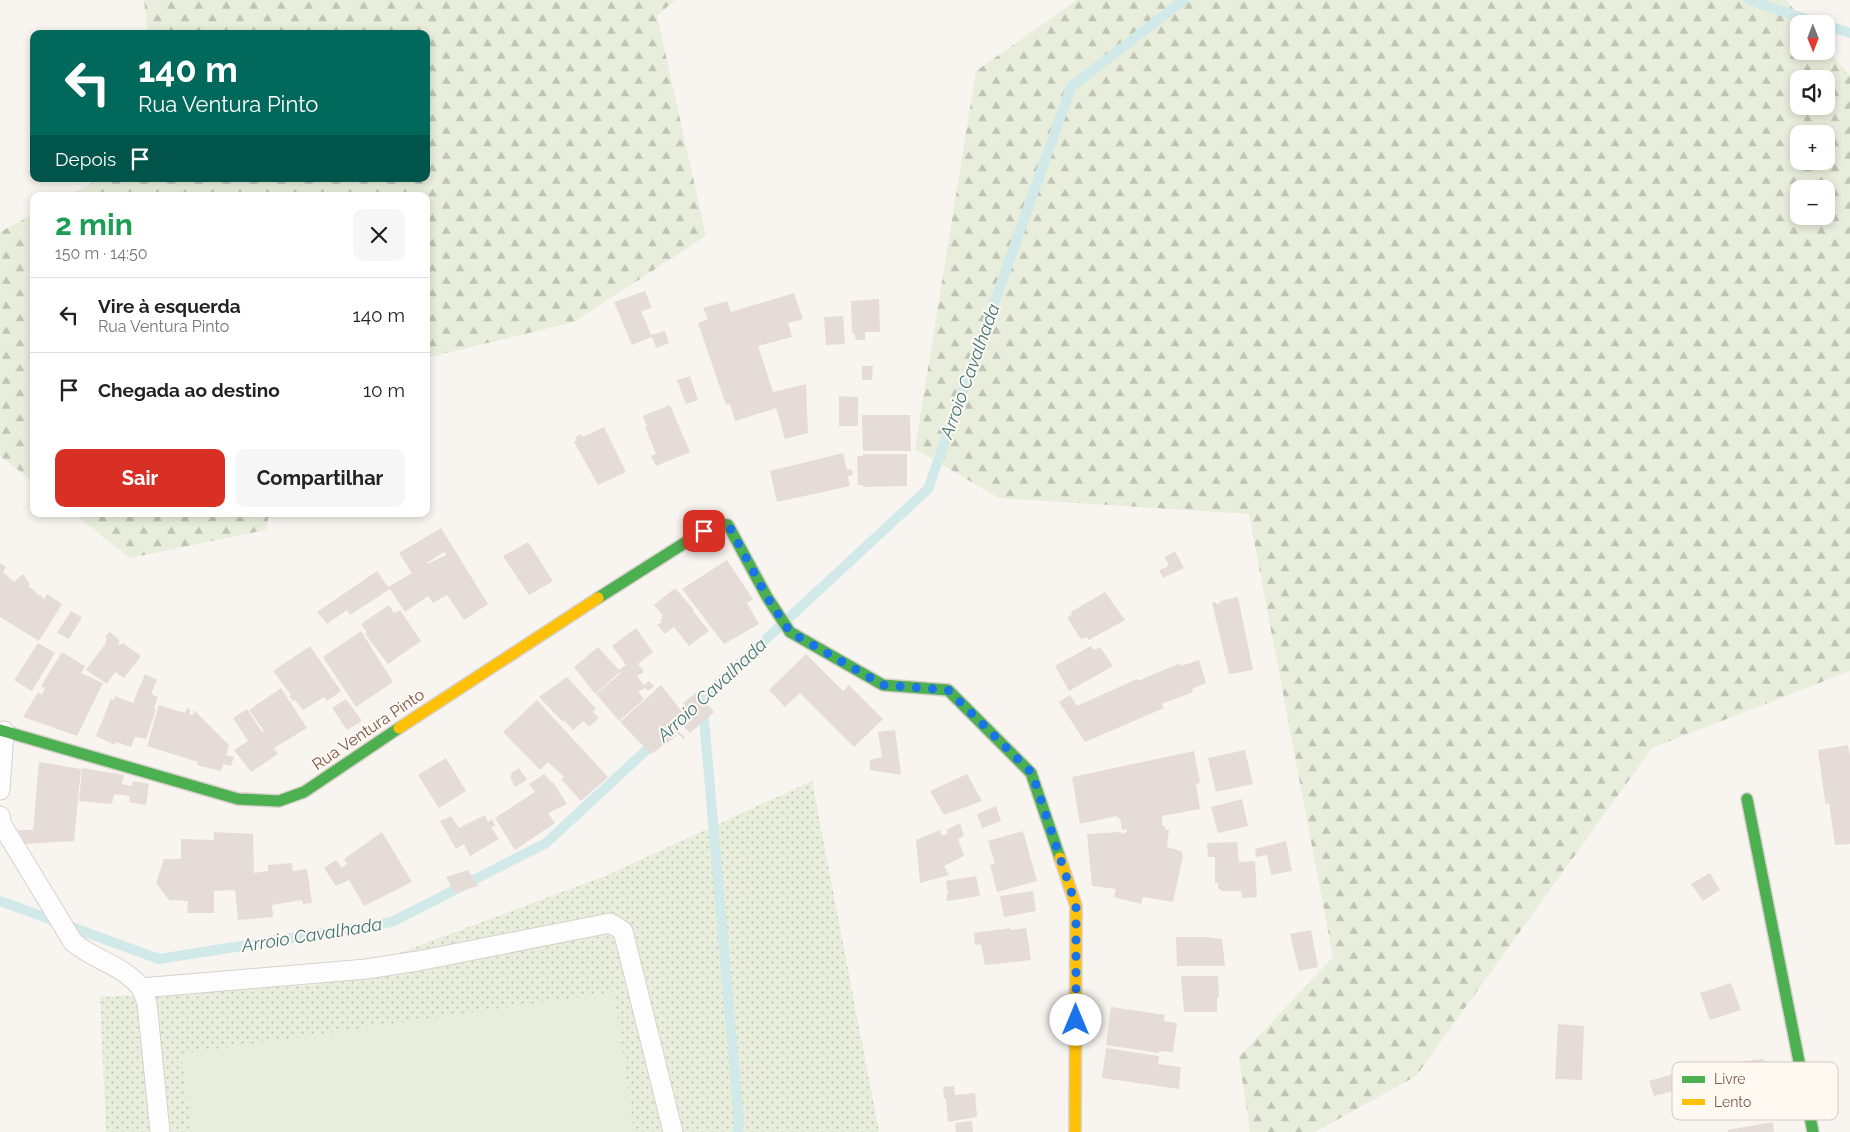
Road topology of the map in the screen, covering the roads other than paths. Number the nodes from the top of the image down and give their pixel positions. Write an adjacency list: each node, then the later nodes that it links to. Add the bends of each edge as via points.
1 (2, 730): 2 (lane); 9 (street, Rua Ventura Pinto, via 238,799 279,801 304,792 450,693 716,523 728,524 767,597 790,632 883,685 948,690 1032,773 1076,906)
2 (0, 790)
3 (1747, 799): 6 (street)
4 (0, 816): 5 (lane, via 2,825 73,942 115,966)
5 (141, 988): 7 (lane, via 147,1003); 8 (lane, via 366,969 610,923 623,930)
6 (1799, 1062)
7 (160, 1132)
8 (673, 1132)
9 (1075, 1132)

